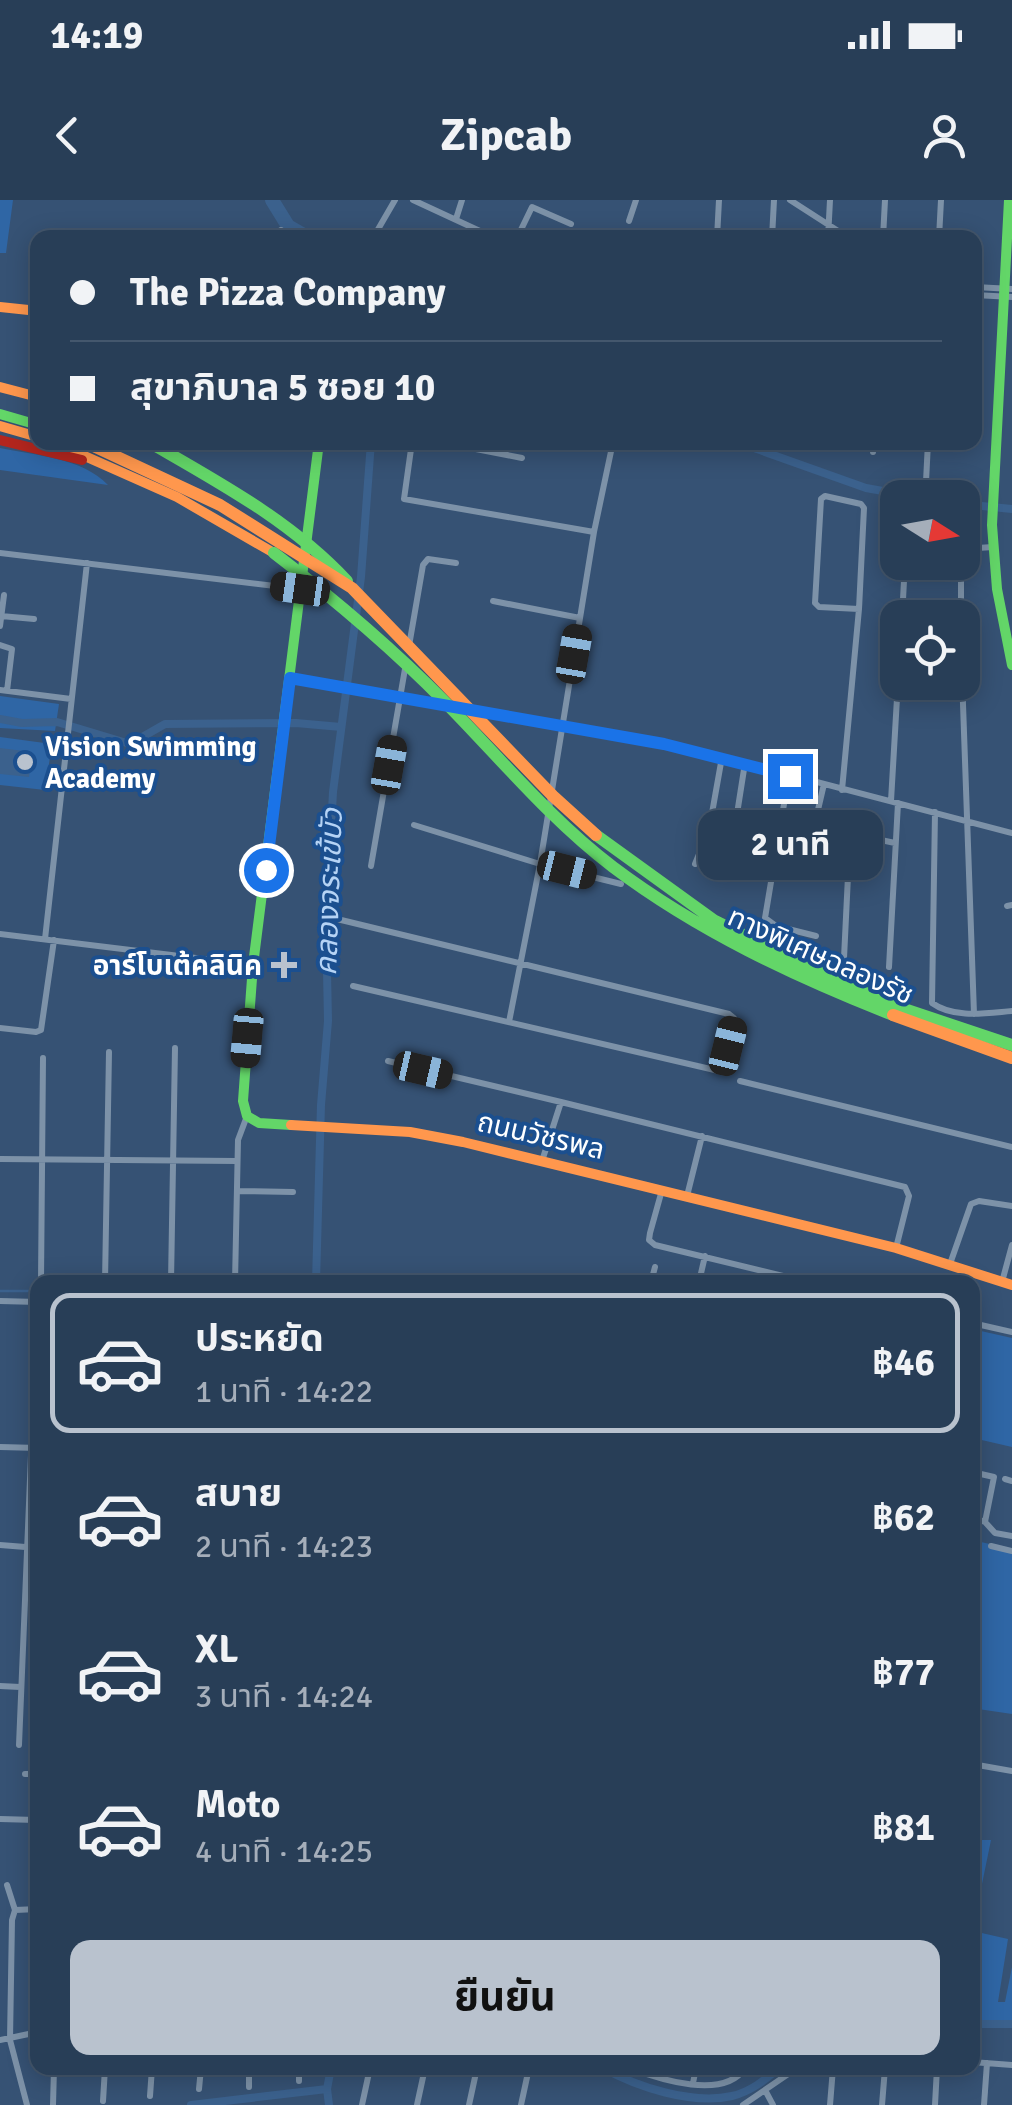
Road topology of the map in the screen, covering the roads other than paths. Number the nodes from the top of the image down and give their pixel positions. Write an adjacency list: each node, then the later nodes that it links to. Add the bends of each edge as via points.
1 (396, 200): 16 (street)
2 (412, 200): 12 (street)
3 (462, 200): 12 (street)
4 (636, 200): 13 (street)
5 (719, 200): 19 (street)
6 (774, 200): 20 (street)
7 (790, 200): 15 (street)
8 (830, 200): 15 (street)
9 (885, 200): 23 (street)
10 (941, 200): 24 (street)
11 (1009, 200): 26 (main road)
12 (456, 219): 17 (street)
13 (629, 221)
14 (571, 224): 18 (street, via 532,207)
15 (829, 224): 21 (street); 22 (street)
16 (378, 230)
17 (472, 230)
18 (521, 230)
19 (717, 230)
20 (772, 230)
21 (829, 230)
22 (838, 230)
23 (883, 230)
24 (939, 230)
25 (982, 287): 26 (street)
26 (1008, 292): 27 (street); 51 (main road)
27 (982, 294)
28 (0, 307): 29 (main road)
29 (30, 310)
30 (0, 387): 31 (main road)
31 (30, 395)
32 (0, 414): 33 (main road)
33 (30, 423)
34 (0, 426): 35 (main road)
35 (30, 435)
36 (0, 440): 37 (main road)
37 (30, 447)
38 (44, 450): 48 (main road)
39 (73, 450): 48 (main road, ทางพิเศษฉลองรัช)
40 (103, 450): 56 (main road, ทางพิเศษฉลองรัช, bridge, via 220,506)
41 (163, 450): 56 (main road, bridge, via 275,520 331,562)
42 (318, 450): 57 (main road)
43 (411, 450): 50 (street, via 404,499)
44 (481, 450): 47 (street)
45 (611, 450): 50 (street)
46 (928, 450): 49 (street)
47 (522, 458)
48 (109, 465): 111 (main road, ทางพิเศษฉลองรัช, bridge, via 216,518 348,608 585,844 709,932 901,1021)
49 (926, 480)
50 (594, 532): 62 (street)
51 (993, 547): 52 (street); 64 (main road)
52 (980, 548)
53 (0, 552): 54 (street)
54 (87, 563): 57 (street); 71 (street)
55 (456, 563): 70 (street, via 435,558 423,565)
56 (352, 588): 107 (main road, ทางพิเศษฉลองรัช, bridge, via 553,796 656,882 714,921 836,981)
57 (300, 589): 68 (main road)
58 (4, 596): 61 (street)
59 (493, 602): 62 (street)
60 (859, 609): 60 (street, via 815,603 825,496 864,506); 79 (street)
61 (1, 616): 63 (street); 65 (street)
62 (580, 618): 74 (street)
63 (34, 619)
64 (1007, 623): 67 (main road)
65 (0, 626)
66 (0, 645): 69 (street, via 12,650)
67 (1012, 665)
68 (290, 678): 70 (street); 100 (main road)
69 (3, 690): 71 (street)
70 (401, 698): 74 (street); 92 (street)
71 (71, 699): 97 (street)
72 (897, 700): 80 (street)
73 (963, 700): 83 (street)
74 (561, 726): 75 (street); 90 (street)
75 (722, 758): 76 (street); 91 (street)
76 (745, 764): 77 (street); 86 (street)
77 (824, 784): 79 (street); 85 (street)
78 (788, 786): 82 (street)
79 (842, 790): 80 (street)
80 (894, 802): 81 (street); 89 (street)
81 (935, 812): 83 (street); 104 (street, via 932,1003)
82 (782, 819): 85 (street); 96 (street, via 765,918)
83 (967, 821): 87 (street); 104 (street)
84 (414, 826): 90 (street)
85 (814, 827): 88 (street)
86 (734, 833)
87 (1012, 833)
88 (850, 835): 89 (street); 98 (street)
89 (895, 843): 101 (street)
90 (540, 864): 93 (street); 99 (street)
91 (695, 864)
92 (370, 866)
93 (621, 884)
94 (337, 919): 99 (street)
95 (0, 934): 97 (street)
96 (816, 936)
97 (50, 940): 100 (street); 106 (street, via 41,1030)
98 (844, 958)
99 (522, 962): 105 (street); 105 (street, via 730,1014 733,1024 719,1071)
100 (253, 965): 115 (main road)
101 (889, 967)
102 (353, 986): 105 (street)
103 (1012, 1011): 104 (street)
104 (974, 1014)
105 (510, 1022)
106 (0, 1028)
107 (1012, 1045)
108 (175, 1048): 121 (street)
109 (110, 1052): 120 (street)
110 (43, 1058): 119 (street)
111 (1012, 1058)
112 (388, 1061): 114 (street)
113 (740, 1081): 117 (street)
114 (561, 1102): 116 (street); 123 (street)
115 (247, 1116): 122 (street); 123 (main road, ถนนวัชรพล, via 260,1123 410,1132)
116 (702, 1136): 127 (street); 130 (street, via 904,1187 909,1196)
117 (1012, 1147)
118 (0, 1158): 119 (street)
119 (42, 1159): 120 (street); 134 (street)
120 (108, 1160): 121 (street); 135 (street)
121 (172, 1160): 122 (street); 136 (street)
122 (237, 1161): 125 (street)
123 (542, 1161): 124 (main road, ถนนวัชรพล)
124 (662, 1190): 127 (main road, ถนนวัชรพล); 131 (street, via 649,1240)
125 (237, 1191): 126 (street); 137 (street)
126 (293, 1192)
127 (687, 1196): 130 (main road, ถนนวัชรพล)
128 (1012, 1206): 132 (street, via 971,1204)
129 (1012, 1245): 141 (street)
130 (896, 1248): 132 (main road, ถนนวัชรพล)
131 (705, 1256): 139 (street); 140 (street)
132 (950, 1264): 141 (main road, ถนนวัชรพล)
133 (654, 1267): 138 (street)
134 (41, 1275)
135 (105, 1275)
136 (172, 1275)
137 (235, 1275)
138 (652, 1275)
139 (701, 1275)
140 (773, 1275)
141 (1007, 1284)
142 (0, 1302): 143 (street)
143 (30, 1302)
144 (980, 1326): 145 (street)
145 (1012, 1332)
146 (0, 1448): 147 (street)
147 (30, 1448)
148 (980, 1474): 151 (street, via 994,1477)
149 (30, 1478): 155 (street)
150 (980, 1520): 151 (street)
151 (984, 1522): 152 (street)
152 (1012, 1536)
153 (0, 1545): 155 (street)
154 (991, 1546): 157 (street)
155 (27, 1547): 156 (street); 159 (street)
156 (30, 1547)
157 (1012, 1551)
158 (0, 1686): 159 (street)
159 (20, 1688): 160 (street)
160 (19, 1746)
161 (980, 1765): 162 (street)
162 (1012, 1771)
163 (25, 1774): 164 (street)
164 (30, 1774)
165 (0, 1819): 166 (street)
166 (30, 1820)
167 (7, 1885): 169 (street)
168 (30, 1909): 169 (street)
169 (15, 1910): 172 (street)
170 (30, 2032): 172 (street)
171 (0, 2040): 172 (street)
172 (10, 2040): 200 (street)
173 (980, 2062): 174 (street)
174 (988, 2063): 175 (street); 211 (street)
175 (1012, 2064)
176 (54, 2075): 201 (street)
177 (104, 2075): 199 (street)
178 (152, 2075): 198 (street)
179 (201, 2075): 196 (street)
180 (249, 2075): 195 (street)
181 (299, 2075): 193 (street)
182 (368, 2075): 202 (street)
183 (423, 2075): 203 (street)
184 (475, 2075): 204 (street)
185 (527, 2075): 205 (street)
186 (660, 2075): 194 (street)
187 (694, 2075): 194 (street)
188 (739, 2075): 194 (street, via 720,2086)
189 (787, 2075): 197 (street)
190 (832, 2075): 208 (street)
191 (884, 2075): 209 (street)
192 (936, 2075): 210 (street)
193 (299, 2081)
194 (692, 2083)
195 (248, 2087)
196 (200, 2089)
197 (766, 2090): 206 (street); 207 (street)
198 (150, 2096)
199 (103, 2102)
200 (27, 2105)
201 (53, 2105)
202 (362, 2105)
203 (417, 2105)
204 (468, 2105)
205 (520, 2105)
206 (743, 2105)
207 (774, 2105)
208 (830, 2105)
209 (882, 2105)
210 (934, 2105)
211 (984, 2105)

